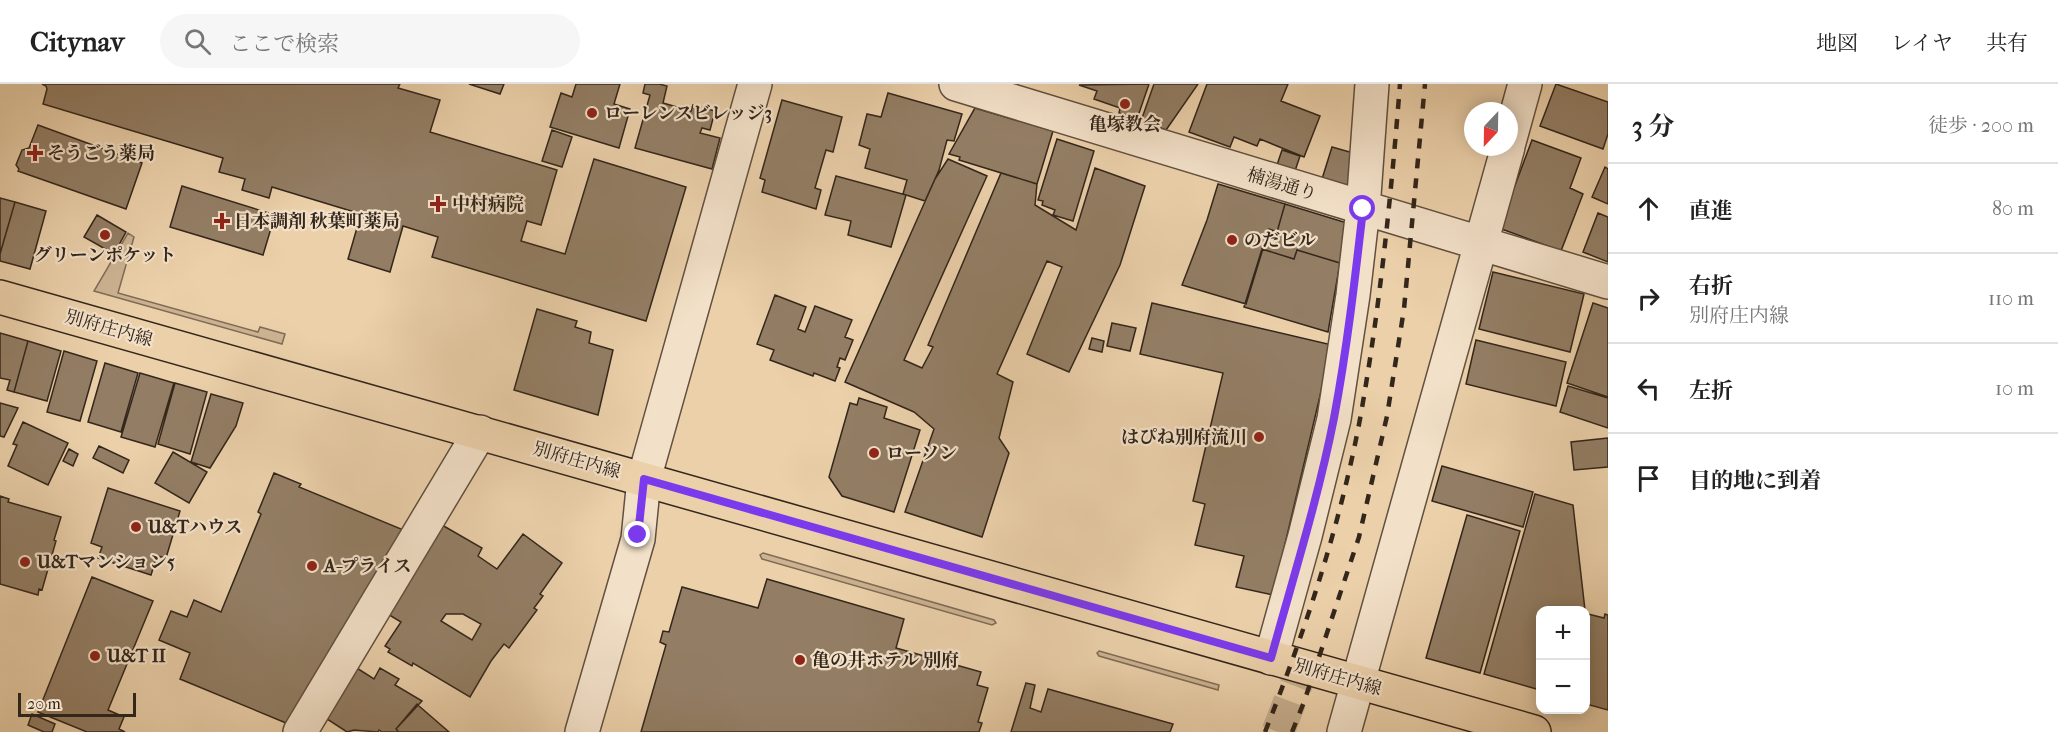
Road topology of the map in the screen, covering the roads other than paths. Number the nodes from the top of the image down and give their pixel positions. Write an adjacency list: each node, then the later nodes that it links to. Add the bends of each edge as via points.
1 (755, 84): 12 (street)
2 (956, 84): 7 (street, 楠湯通り)
3 (1372, 84): 7 (street)
4 (1525, 84): 5 (street)
5 (1518, 109)
6 (1505, 156): 8 (street)
7 (1363, 209): 8 (street, 楠湯通り); 13 (street, via 1334,419)
8 (1481, 242): 9 (street, 楠湯通り); 14 (street)
9 (1608, 282)
10 (0, 297): 11 (main road, 別府庄内線)
11 (480, 432): 12 (main road, 別府庄内線); 15 (street)
12 (644, 479): 13 (main road, 別府庄内線); 16 (street, via 638,538)
13 (1271, 658): 14 (main road, 別府庄内線)
14 (1358, 682): 17 (street); 18 (main road, 別府庄内線)
15 (300, 732)
16 (582, 732)
17 (1344, 732)
18 (1534, 732)

